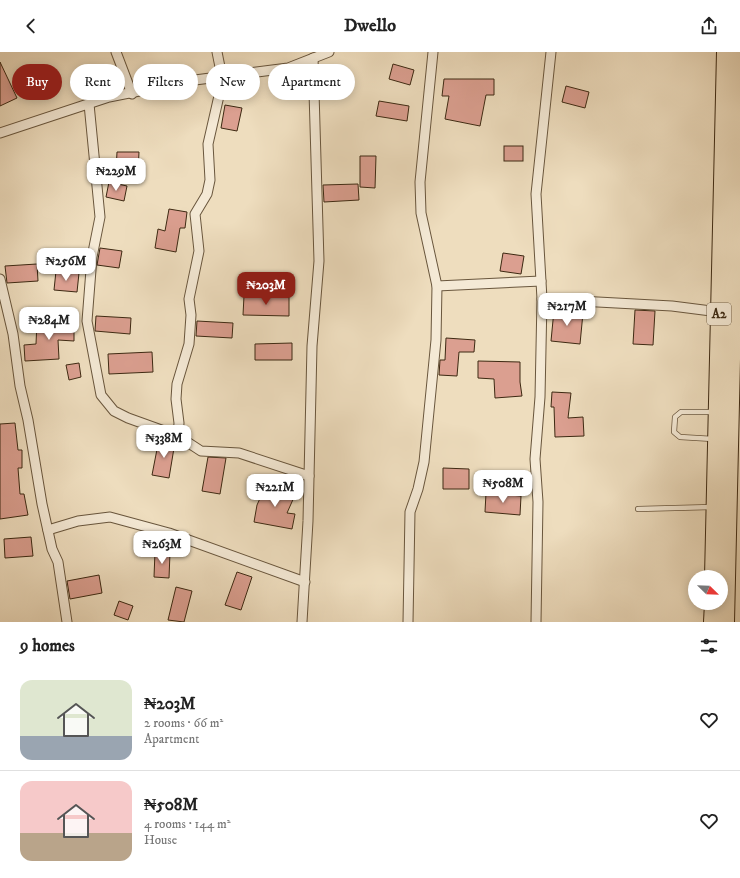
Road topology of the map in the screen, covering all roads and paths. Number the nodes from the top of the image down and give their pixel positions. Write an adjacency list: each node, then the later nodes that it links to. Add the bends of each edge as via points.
1 (116, 52): 12 (street)
2 (217, 52): 9 (street)
3 (329, 52): 8 (street)
4 (433, 52): 18 (street, via 420,182 421,212)
5 (551, 52): 17 (street, via 536,194)
6 (725, 52): 21 (highway, A2)
7 (739, 52): 19 (highway, A2)
8 (313, 58): 10 (street, via 288,68); 25 (street, via 319,261 312,346)
9 (219, 64)
10 (260, 72)
11 (206, 80): 12 (street)
12 (132, 94): 14 (street, via 109,97)
13 (217, 100): 23 (street, via 208,144 210,180 207,194 195,214 199,251 189,299 192,315 189,344 177,384)
14 (89, 104): 15 (street); 23 (street, via 100,217 92,257 87,321 99,388 106,404 114,411)
15 (0, 133)
16 (0, 278): 28 (street, via 13,334 20,386)
17 (541, 281): 18 (street); 20 (street)
18 (436, 286): 34 (street, via 436,340 424,462 410,512)
19 (736, 287): 27 (highway, A2)
20 (542, 299): 21 (street, via 672,306); 35 (street, via 540,397 535,459 538,502)
21 (719, 312): 22 (highway, A2)
22 (718, 412): 24 (highway, A2); 24 (lane, via 681,412 675,417 674,432 680,437)
23 (178, 436): 25 (street, via 201,451 239,453)
24 (717, 439): 27 (highway, A2)
25 (309, 476): 30 (street)
26 (638, 509): 27 (lane)
27 (728, 511): 29 (highway, A2); 37 (highway, A2)
28 (48, 530): 30 (street, via 78,521 110,517 169,533); 32 (street, via 58,562)
29 (715, 570)
30 (305, 582): 33 (street)
31 (713, 610): 36 (highway)
32 (67, 622)
33 (302, 622)
34 (408, 622)
35 (536, 622)
36 (712, 622)
37 (726, 622)

